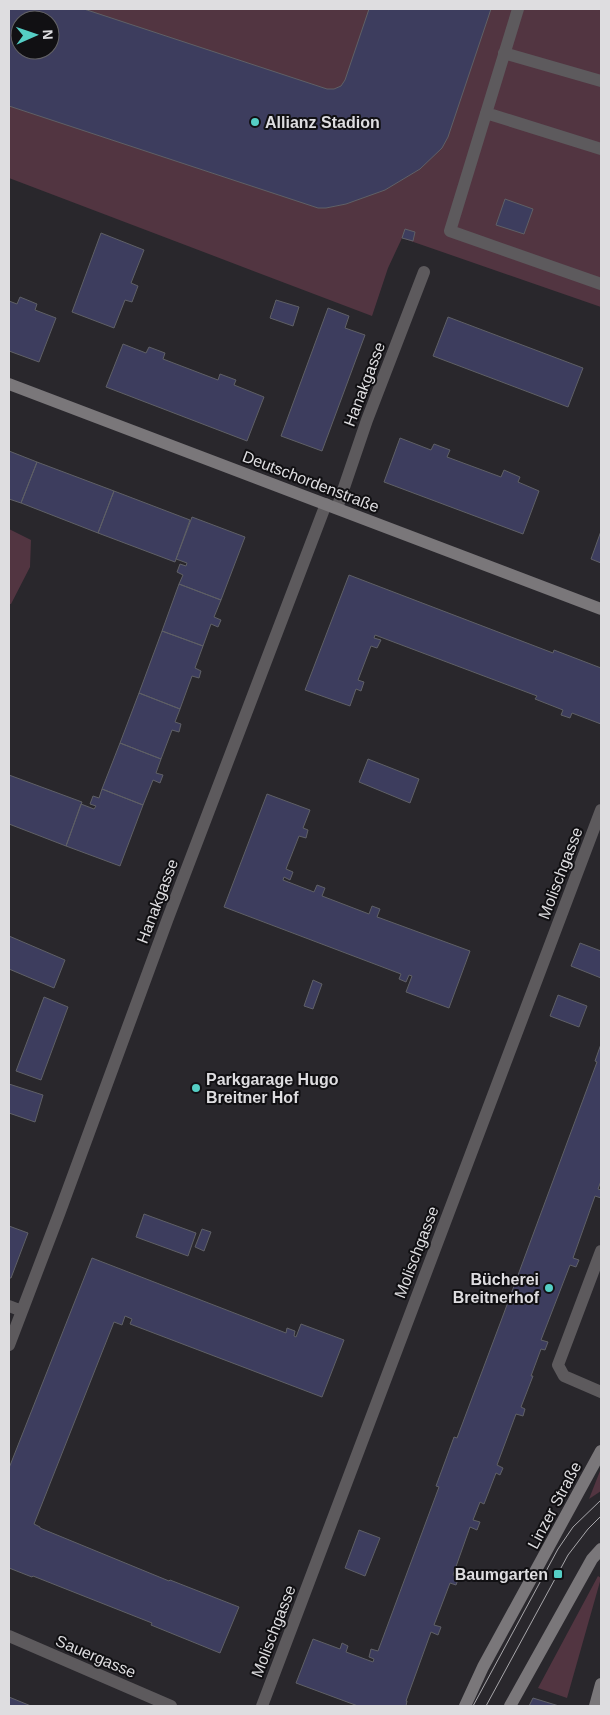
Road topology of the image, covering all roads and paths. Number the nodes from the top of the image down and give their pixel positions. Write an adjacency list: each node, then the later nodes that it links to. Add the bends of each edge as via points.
1 (518, 9): 2 (street)
2 (504, 53): 3 (street); 4 (street)
3 (601, 81)
4 (486, 113): 5 (street); 7 (street, via 450,232)
5 (601, 149)
6 (424, 272): 9 (street, Hanakgasse, via 368,420)
7 (601, 284)
8 (9, 384): 9 (street, Deutschordenstraße)
9 (331, 506): 10 (street, Deutschordenstraße); 14 (street, Hanakgasse, via 168,918)
10 (601, 609)
11 (601, 810): 22 (street, Molischgasse)
12 (601, 1251): 16 (street, via 558,1365 564,1376)
13 (9, 1306): 14 (street)
14 (22, 1311): 15 (street, Hanakgasse)
15 (9, 1345)
16 (601, 1392)
17 (601, 1451): 23 (street, Linzer Straße)
18 (601, 1550): 24 (street, via 592,1559)
19 (9, 1636): 21 (street, Sauergasse)
20 (601, 1684): 25 (street)
21 (171, 1706)
22 (262, 1706)
23 (464, 1706)
24 (510, 1706)
25 (595, 1706)

